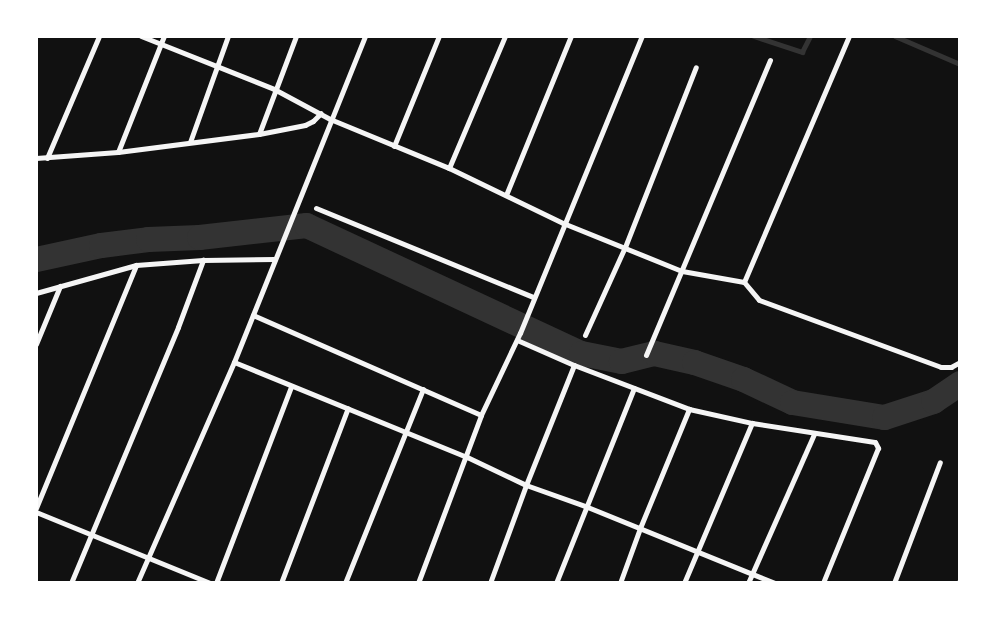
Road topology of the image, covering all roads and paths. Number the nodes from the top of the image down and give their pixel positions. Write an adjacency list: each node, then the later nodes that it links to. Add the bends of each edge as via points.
1 (99, 36): 24 (street)
2 (141, 36): 12 (street)
3 (164, 36): 12 (street)
4 (228, 36): 14 (street)
5 (296, 36): 16 (street)
6 (365, 36): 18 (street)
7 (439, 36): 21 (street)
8 (505, 36): 25 (street)
9 (571, 36): 26 (street)
10 (642, 36): 28 (street)
11 (849, 36): 34 (street)
12 (160, 45): 14 (street); 22 (street)
13 (770, 60): 33 (street)
14 (216, 65): 16 (street); 20 (street)
15 (696, 67): 29 (street)
16 (274, 89): 17 (street); 19 (street)
17 (321, 113): 18 (street); 19 (street, via 305,125)
18 (330, 119): 21 (street); 30 (street)
19 (259, 134): 20 (street)
20 (190, 142): 22 (street)
21 (394, 146): 25 (street)
22 (118, 152): 24 (street)
23 (36, 158): 24 (street)
24 (47, 158)
25 (449, 168): 26 (street)
26 (506, 195): 28 (street)
27 (316, 208): 37 (street)
28 (564, 223): 29 (street); 37 (street)
29 (625, 247): 33 (street); 39 (street)
30 (275, 259): 31 (street); 38 (street)
31 (203, 260): 32 (street); 62 (street)
32 (136, 265): 35 (street); 59 (street)
33 (682, 271): 34 (street); 42 (street)
34 (744, 282): 44 (street, via 759,300 941,367 951,367)
35 (60, 286): 36 (street); 41 (street)
36 (36, 293)
37 (533, 297): 40 (street)
38 (253, 315): 43 (street); 48 (street)
39 (585, 335)
40 (516, 340): 45 (street); 51 (street)
41 (36, 344)
42 (646, 355)
43 (234, 362): 46 (street); 64 (street)
44 (960, 362)
45 (574, 365): 47 (street); 57 (street)
46 (291, 387): 49 (street); 69 (street)
47 (634, 388): 50 (street); 58 (street)
48 (423, 390): 51 (street); 53 (street)
49 (348, 408): 53 (street); 70 (street)
50 (690, 408): 52 (street); 61 (street)
51 (481, 415): 55 (street)
52 (752, 423): 54 (street); 63 (street)
53 (406, 433): 55 (street); 71 (street)
54 (814, 434): 65 (street); 79 (street, via 870,441 878,448)
55 (467, 457): 57 (street); 72 (street)
56 (940, 462): 80 (street)
57 (526, 485): 58 (street); 73 (street)
58 (585, 506): 61 (street); 74 (street)
59 (36, 508)
60 (36, 512): 62 (street)
61 (640, 528): 63 (street); 75 (street)
62 (93, 533): 64 (street); 66 (street)
63 (696, 551): 65 (street); 76 (street)
64 (146, 556): 67 (street); 68 (street)
65 (752, 574): 77 (street); 78 (street)
66 (71, 583)
67 (137, 583)
68 (210, 583)
69 (216, 583)
70 (281, 583)
71 (345, 583)
72 (418, 583)
73 (490, 583)
74 (556, 583)
75 (620, 583)
76 (684, 583)
77 (748, 583)
78 (774, 583)
79 (822, 583)
80 (894, 583)

